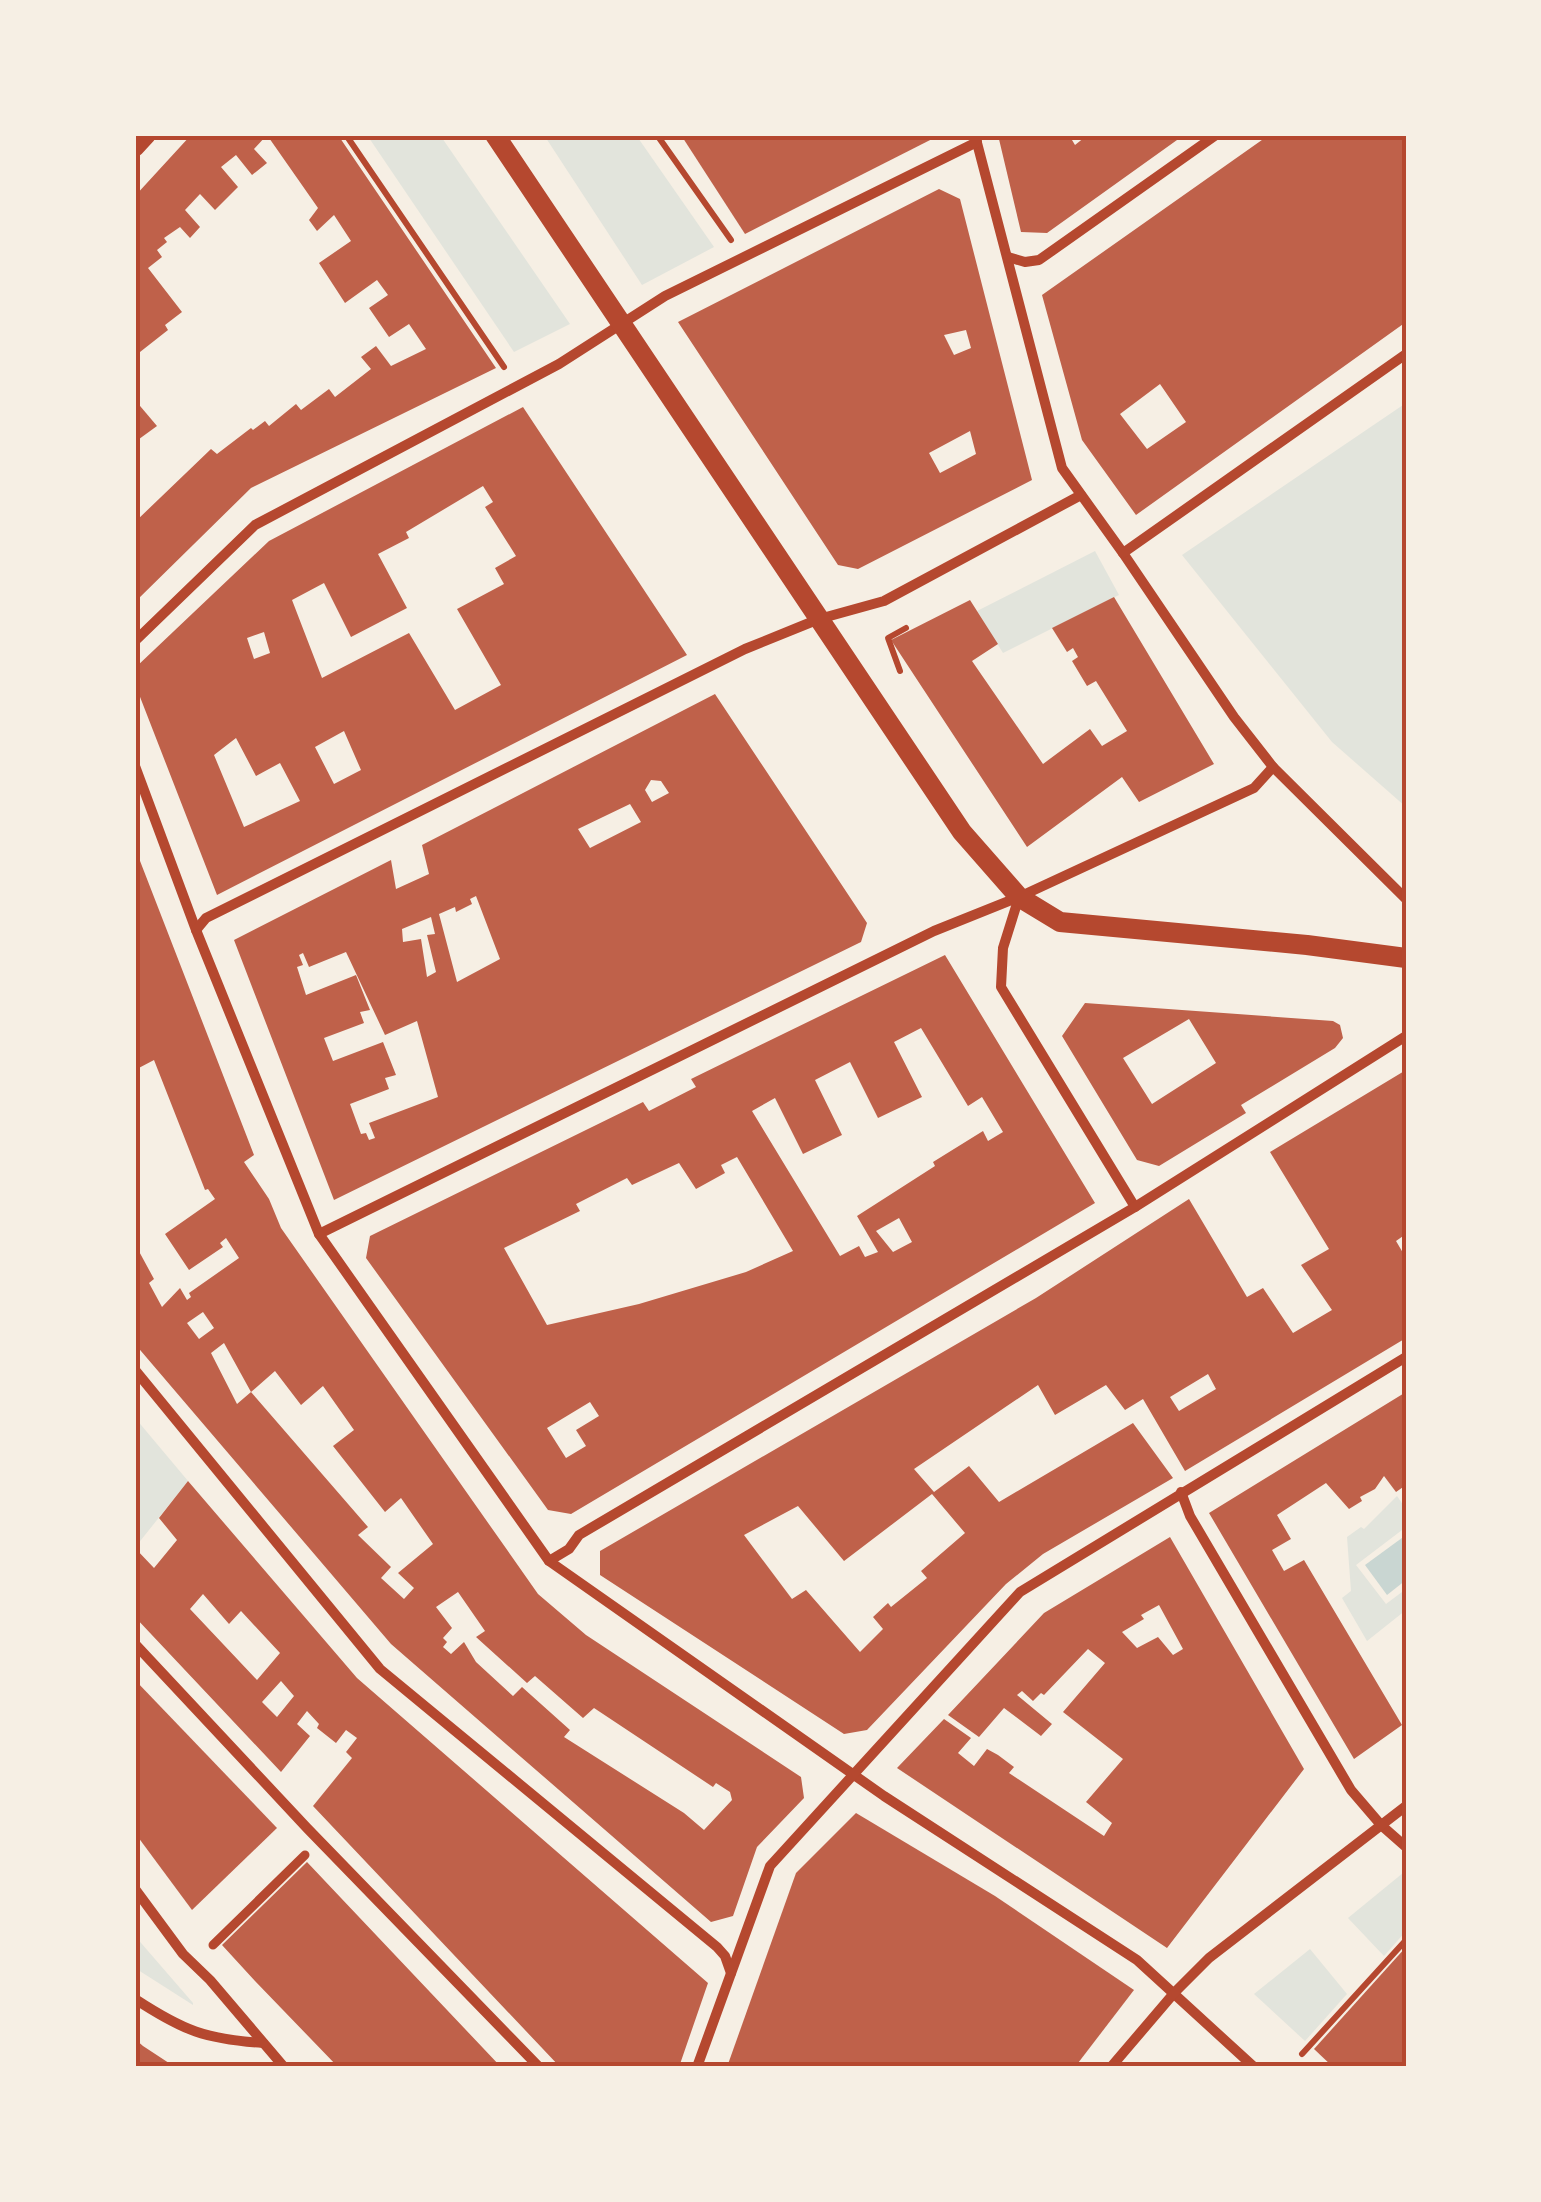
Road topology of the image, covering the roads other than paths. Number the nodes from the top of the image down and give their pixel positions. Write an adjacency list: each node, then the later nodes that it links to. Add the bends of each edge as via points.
1 (147, 135): 5 (street)
2 (495, 135): 7 (main road)
3 (1216, 135): 6 (street, via 1039,260)
4 (976, 138): 6 (street); 7 (street)
5 (135, 148)
6 (1008, 257): 9 (street, via 1062,468)
7 (620, 324): 11 (main road); 12 (street, via 559,364 254,524)
8 (1406, 354): 10 (street)
9 (1081, 495): 10 (street); 11 (street, via 884,601)
10 (1124, 553): 14 (street)
11 (819, 620): 15 (main road, via 962,832); 17 (street, via 745,648 206,918)
12 (135, 640)
13 (135, 766): 17 (street)
14 (1273, 767): 15 (street, via 1254,788); 16 (street)
15 (1019, 897): 18 (main road, via 1060,922); 20 (street, via 1002,948 1001,987); 21 (street, via 916,939)
16 (1406, 900)
17 (196, 930): 21 (street)
18 (1406, 958)
19 (1406, 1036): 20 (street)
20 (1136, 1208): 25 (street, via 579,1535)
21 (319, 1234): 25 (street)
22 (1406, 1357): 24 (street)
23 (135, 1370): 34 (street, via 380,1669 717,1948)
24 (1181, 1492): 27 (street, via 1020,1592); 29 (street, via 1352,1790)
25 (549, 1561): 27 (street)
26 (135, 1644): 39 (street)
27 (853, 1774): 34 (street, via 770,1866); 35 (street, via 1138,1960)
28 (1406, 1806): 29 (street)
29 (1382, 1825): 30 (street); 35 (street)
30 (1406, 1847)
31 (304, 1855): 33 (street)
32 (135, 1888): 37 (street, via 182,1954)
33 (213, 1945)
34 (731, 1974): 40 (street)
35 (1174, 1992): 41 (street); 42 (street)
36 (135, 1999): 37 (street, via 216,2040)
37 (263, 2043): 38 (street)
38 (284, 2067)
39 (539, 2067)
40 (698, 2067)
41 (1111, 2067)
42 (1254, 2067)

